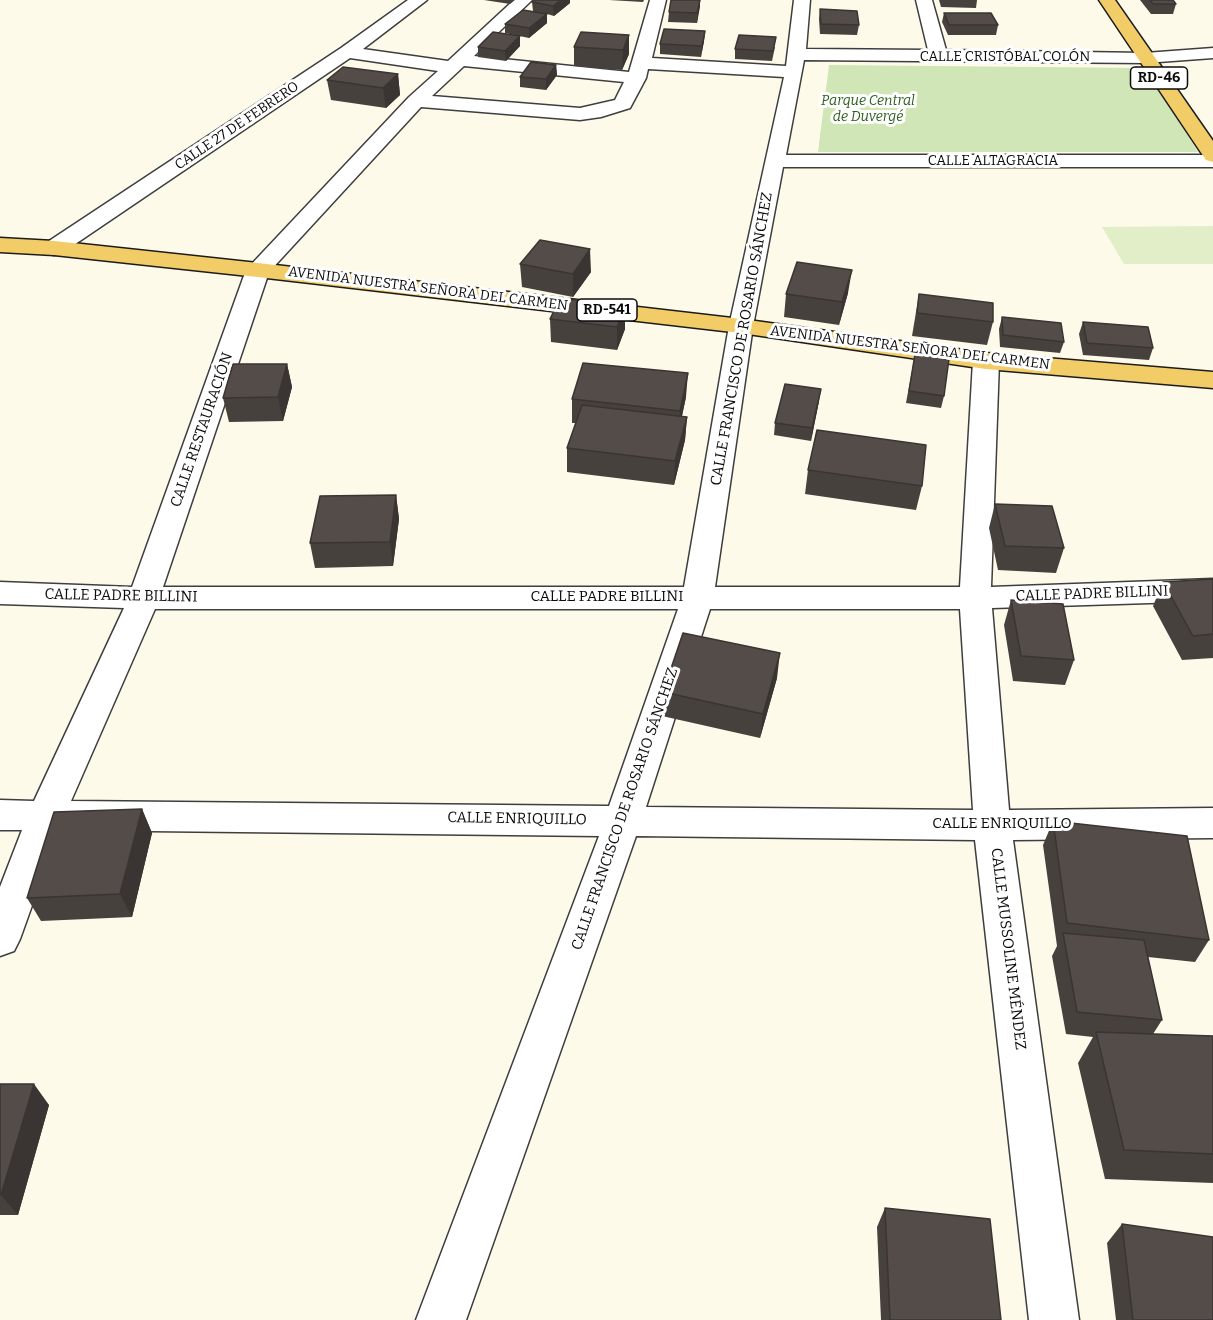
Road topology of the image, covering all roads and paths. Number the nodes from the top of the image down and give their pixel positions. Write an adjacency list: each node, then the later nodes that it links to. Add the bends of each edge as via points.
1 (419, 0): 7 (street, CALLE 27 DE FEBRERO)
2 (524, 0): 12 (street, CALLE RESTAURACIÓN)
3 (658, 0): 13 (street)
4 (802, 0): 11 (street, CALLE FRANCISCO DE ROSARIO SÁNCHEZ)
5 (924, 0): 9 (street)
6 (1107, 0): 10 (main road, RD-46)
7 (347, 52): 12 (street, CALLE CRISTÓBAL COLÓN); 19 (street, CALLE 27 DE FEBRERO)
8 (1213, 53): 10 (street, CALLE CRISTÓBAL COLÓN)
9 (939, 56): 10 (street, CALLE CRISTÓBAL COLÓN); 11 (street, CALLE CRISTÓBAL COLÓN)
10 (1145, 58): 15 (main road, RD-46)
11 (795, 63): 13 (street, CALLE CRISTÓBAL COLÓN); 16 (street, CALLE FRANCISCO DE ROSARIO SÁNCHEZ)
12 (454, 64): 13 (street, CALLE CRISTÓBAL COLÓN); 14 (street, CALLE RESTAURACIÓN)
13 (640, 70): 14 (street, via 622,104 580,114)
14 (416, 100): 20 (street, CALLE RESTAURACIÓN)
15 (1213, 156)
16 (774, 161): 17 (street, CALLE ALTAGRACIA); 21 (street, CALLE FRANCISCO DE ROSARIO SÁNCHEZ)
17 (1213, 161)
18 (0, 246): 19 (main road, AVENIDA NUESTRA SEÑORA DEL CARMEN / RD-541)
19 (54, 248): 20 (main road, AVENIDA NUESTRA SEÑORA DEL CARMEN / RD-541)
20 (258, 270): 21 (main road, AVENIDA NUESTRA SEÑORA DEL CARMEN / RD-541); 27 (street, CALLE RESTAURACIÓN)
21 (741, 326): 22 (main road, AVENIDA NUESTRA SEÑORA DEL CARMEN / RD-541); 26 (street, CALLE FRANCISCO DE ROSARIO SÁNCHEZ)
22 (986, 361): 23 (main road, AVENIDA NUESTRA SEÑORA DEL CARMEN / RD-541); 28 (street, CALLE MUSSOLINE MÉNDEZ)
23 (1213, 380)
24 (1213, 590): 28 (street, CALLE PADRE BILLINI)
25 (0, 593): 27 (street, CALLE PADRE BILLINI)
26 (698, 597): 27 (street, CALLE PADRE BILLINI); 28 (street, CALLE PADRE BILLINI); 31 (street, CALLE FRANCISCO DE ROSARIO SÁNCHEZ)
27 (144, 598): 30 (street, CALLE RESTAURACIÓN)
28 (975, 598): 33 (street, CALLE MUSSOLINE MÉNDEZ)
29 (0, 815): 30 (street, CALLE ENRIQUILLO)
30 (46, 815): 31 (street, CALLE ENRIQUILLO); 34 (street, CALLE RESTAURACIÓN)
31 (623, 820): 33 (street, CALLE ENRIQUILLO); 35 (street, CALLE FRANCISCO DE ROSARIO SÁNCHEZ)
32 (1213, 823): 33 (street, CALLE ENRIQUILLO)
33 (992, 825): 36 (street, CALLE MUSSOLINE MÉNDEZ)
34 (0, 939)
35 (441, 1320)
36 (1054, 1320)

